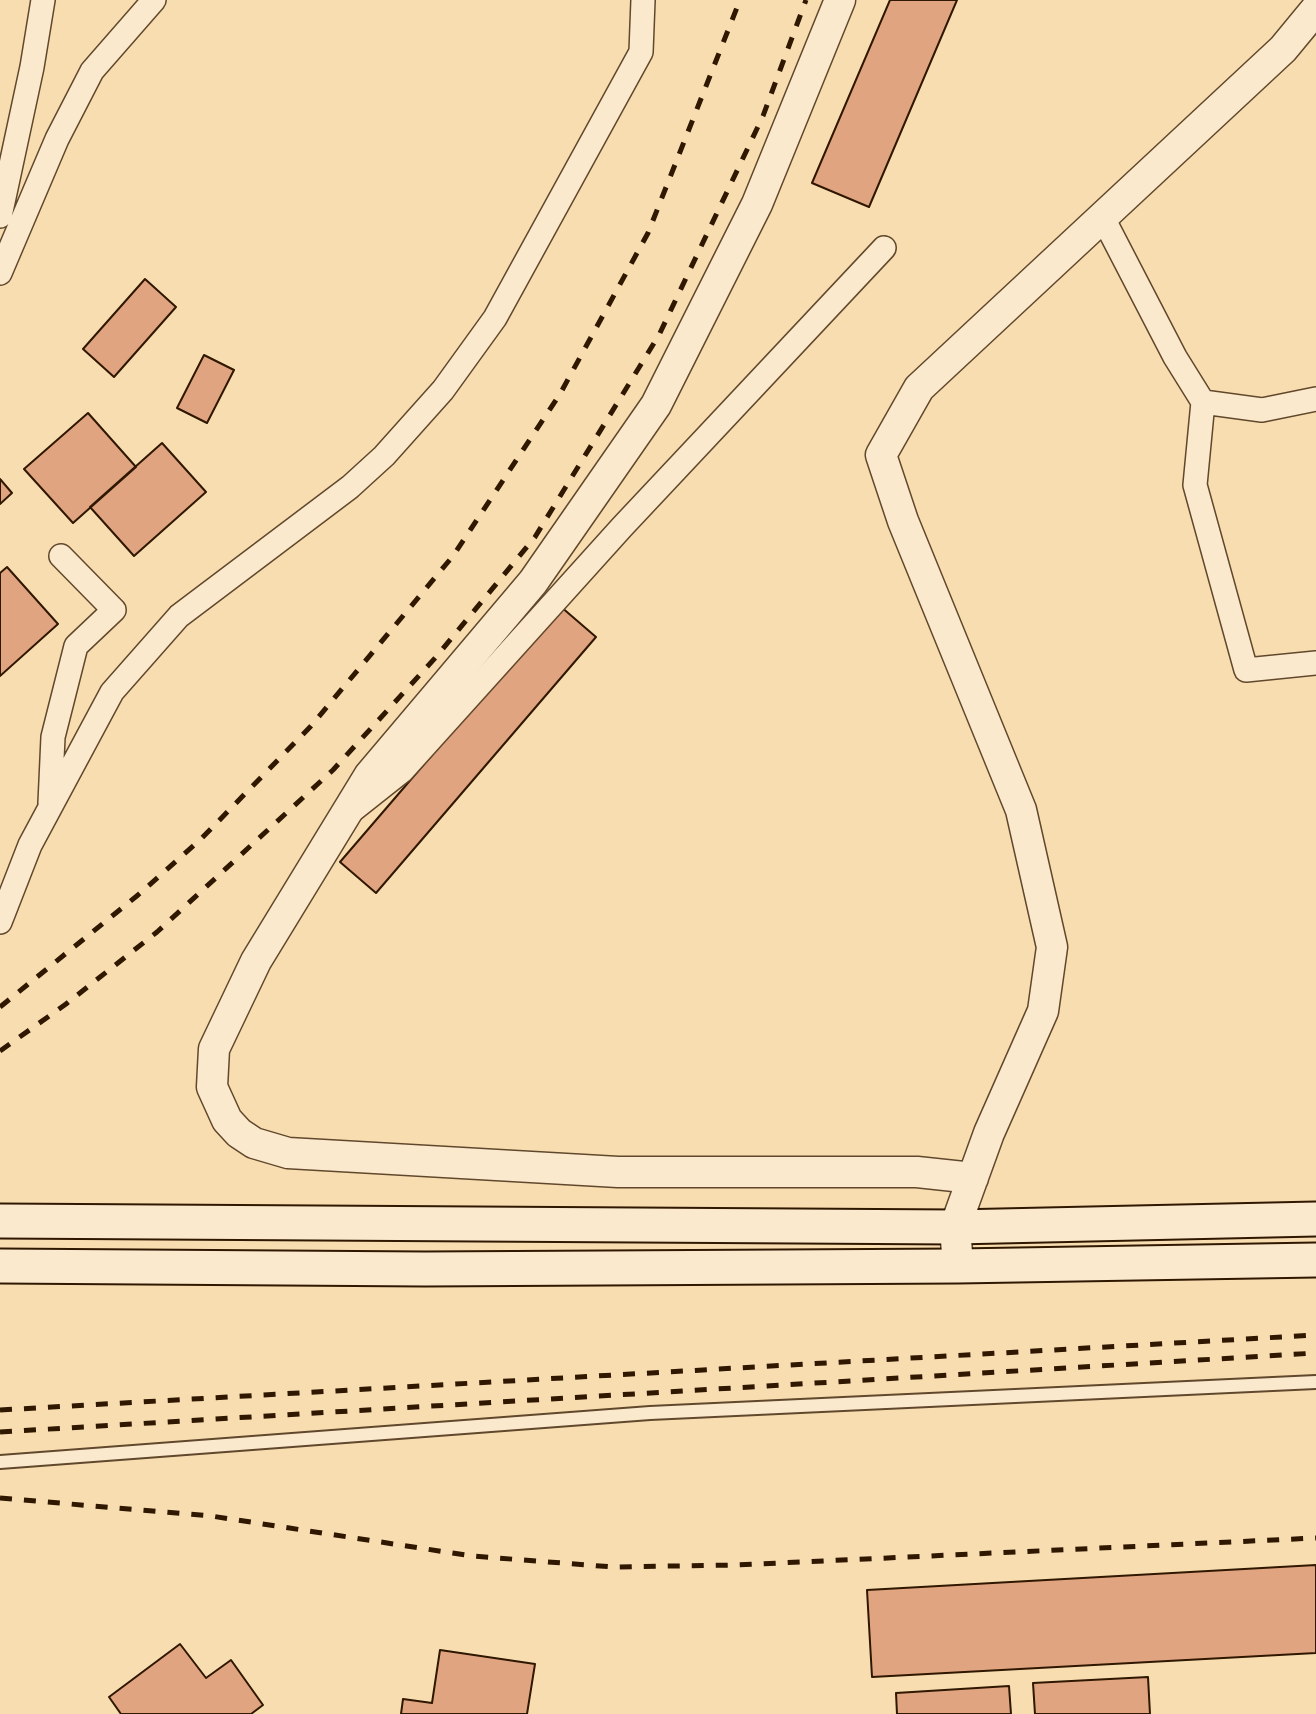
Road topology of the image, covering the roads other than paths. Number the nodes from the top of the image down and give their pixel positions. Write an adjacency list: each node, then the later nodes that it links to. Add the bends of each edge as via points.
1 (43, 0): 6 (street)
2 (155, 0): 10 (street, via 92,71 57,139)
3 (643, 0): 15 (street, via 641,52 495,318 470,355 415,423 350,487 179,616 112,691)
4 (840, 0): 16 (street, via 757,204 656,405 533,582 369,776)
5 (1316, 9): 7 (street, via 1283,49)
6 (0, 216)
7 (1102, 216): 12 (street); 18 (street, via 919,388 881,455 903,521 1021,810 1052,947 1043,1011)
8 (0, 235): 10 (street)
9 (884, 248): 16 (street, via 622,527 402,771)
10 (1, 270)
11 (1316, 399): 12 (street, via 1262,411)
12 (1203, 402): 14 (street, via 1195,485 1246,670)
13 (61, 556): 15 (street, via 114,610 76,646 53,737)
14 (1316, 663)
15 (50, 809): 17 (street, via 30,845)
16 (344, 818): 18 (street, via 256,961 214,1049 212,1087 218,1104 227,1120 254,1143 288,1153 618,1172 916,1172)
17 (0, 922)
18 (973, 1178): 21 (street)
19 (1316, 1219): 21 (main road)
20 (0, 1221): 21 (main road)
21 (956, 1227): 24 (street)
22 (1316, 1260): 24 (main road)
23 (0, 1266): 24 (main road)
24 (958, 1266)
25 (1316, 1382): 26 (lane, via 650,1413)
26 (0, 1462)

